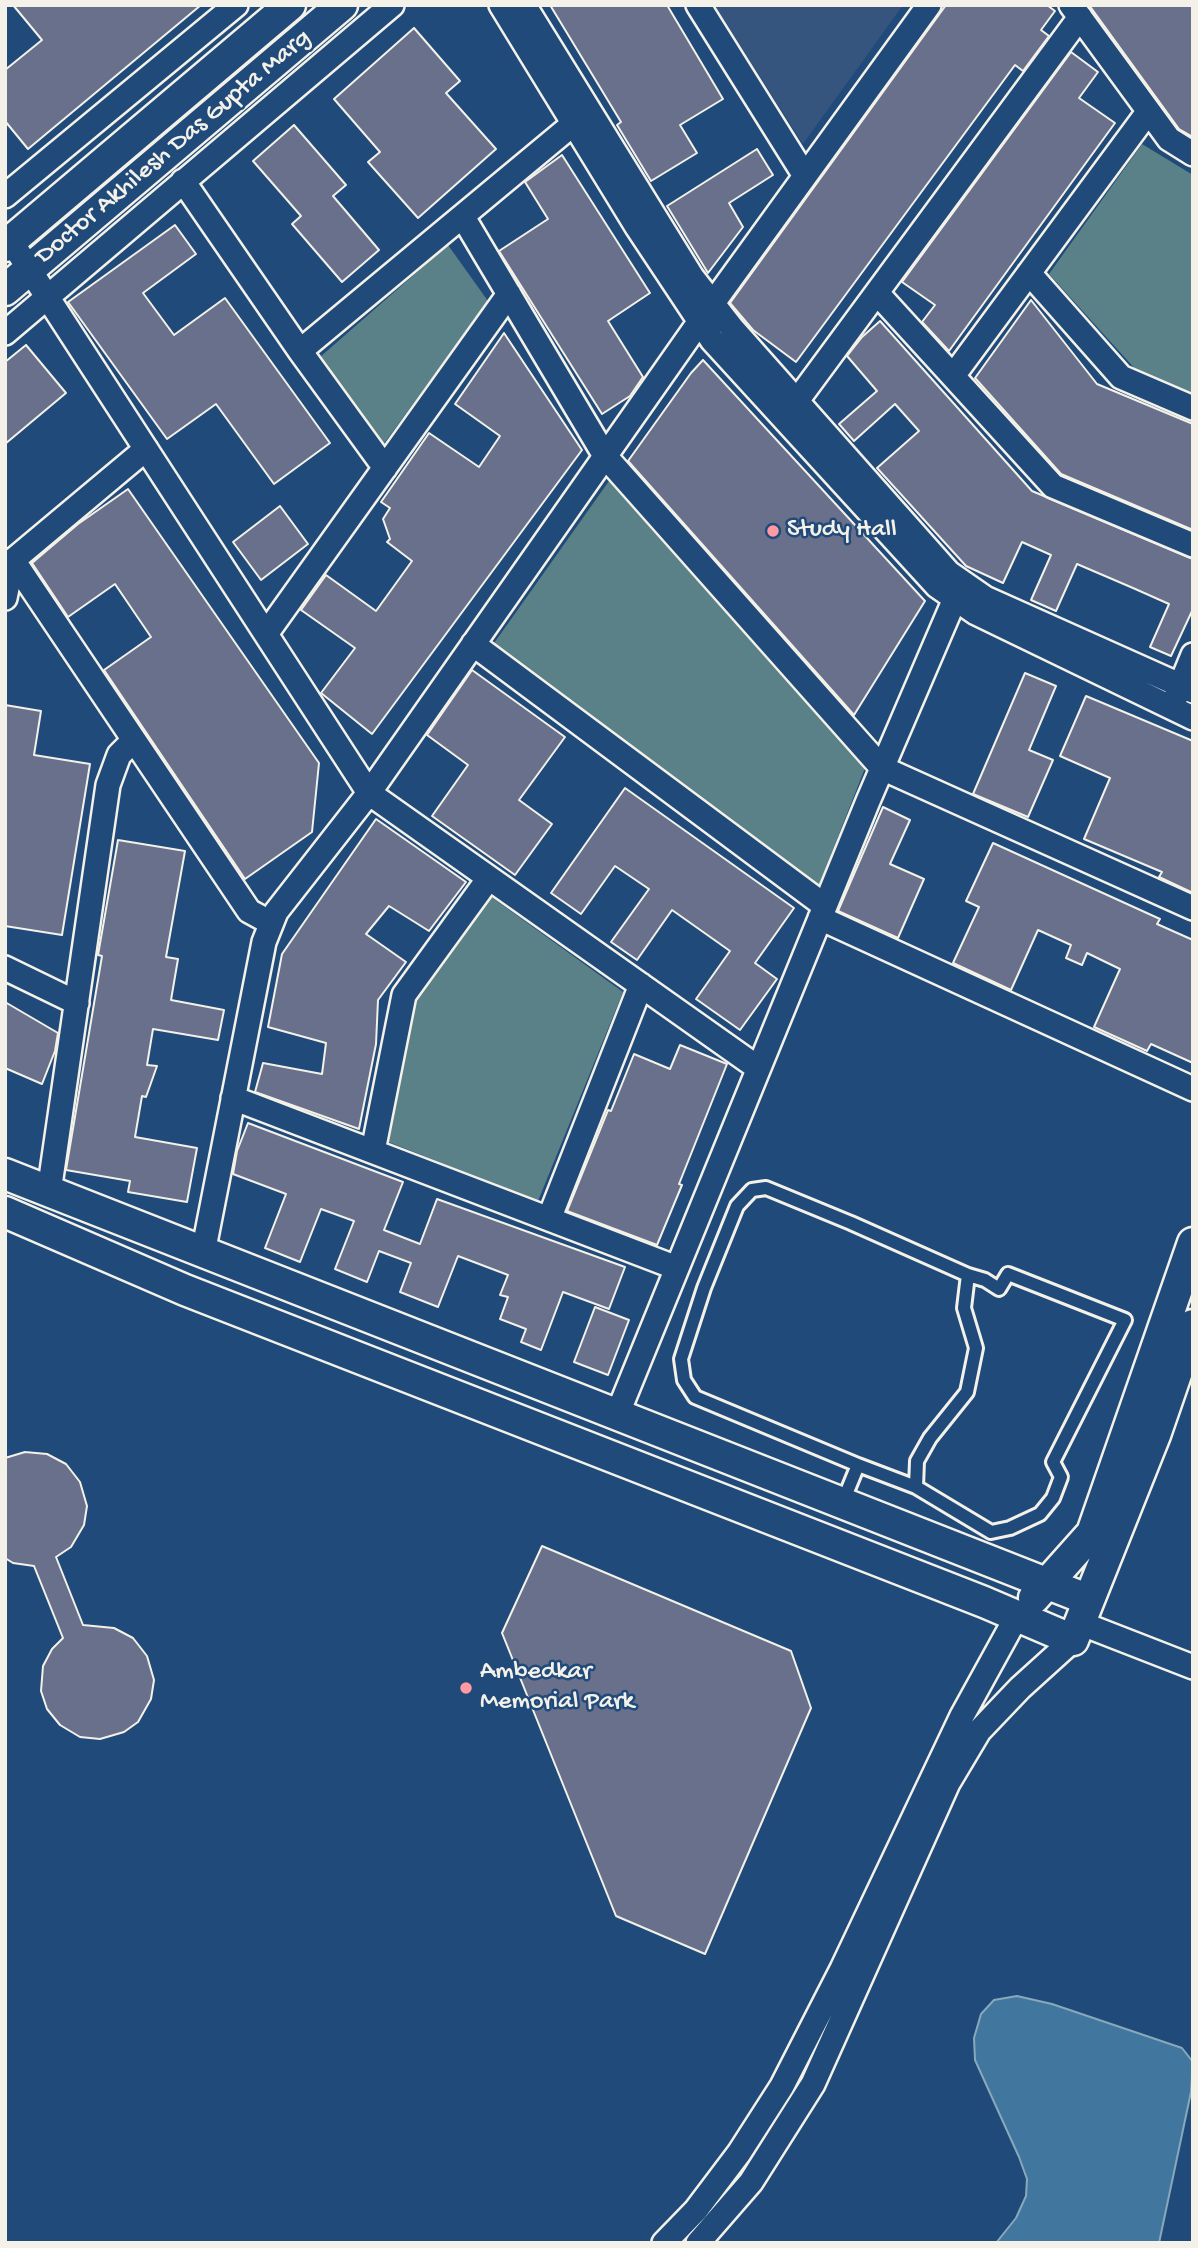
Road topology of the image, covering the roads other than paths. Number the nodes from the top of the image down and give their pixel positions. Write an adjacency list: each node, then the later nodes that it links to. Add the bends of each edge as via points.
1 (236, 5): 15 (street)
2 (342, 5): 18 (street, Doctor Akhilesh Das Gupta Marg)
3 (392, 5): 14 (street)
4 (501, 5): 11 (street)
5 (524, 5): 11 (street)
6 (698, 5): 13 (street)
7 (929, 5): 13 (street)
8 (284, 7): 17 (street, Doctor Akhilesh Das Gupta Marg)
9 (1075, 11): 10 (street); 21 (street)
10 (1148, 112): 12 (street, via 1169,139); 19 (street)
11 (582, 117): 16 (street); 24 (street, via 692,277)
12 (1193, 154)
13 (805, 176): 24 (street)
14 (183, 181): 23 (street); 26 (street)
15 (5, 196)
16 (463, 217): 22 (street); 26 (street)
17 (8, 244): 18 (street)
18 (29, 270): 20 (street, Doctor Akhilesh Das Gupta Marg); 23 (street)
19 (1029, 273): 27 (street); 28 (street, via 1121,377)
20 (5, 290)
21 (877, 293): 27 (street); 29 (street)
22 (509, 294): 31 (street); 32 (street)
23 (47, 297): 25 (street); 30 (street)
24 (706, 312): 29 (street); 31 (street)
25 (5, 333)
26 (300, 351): 32 (street)
27 (953, 376): 33 (street, via 1053,486)
28 (1193, 408)
29 (790, 410): 35 (street, via 949,573)
30 (146, 449): 34 (street); 37 (street)
31 (605, 456): 38 (street); 44 (street)
32 (385, 468): 37 (street)
33 (1193, 545)
34 (9, 563): 36 (street); 43 (street)
35 (959, 590): 40 (street); 41 (street, via 976,613); 44 (street)
36 (5, 598)
37 (266, 634): 45 (street)
38 (473, 644): 45 (street); 48 (street)
39 (1193, 654): 40 (street)
40 (1187, 688): 41 (street)
41 (1170, 708): 42 (street)
42 (1193, 718)
43 (134, 740): 49 (street, via 249,911); 52 (street, via 120,755 108,785)
44 (882, 768): 47 (street); 48 (street)
45 (369, 793): 46 (street); 49 (street)
46 (489, 878): 51 (street); 56 (street, via 404,995)
47 (1193, 908)
48 (822, 912): 53 (street); 54 (street)
49 (271, 923): 55 (street)
50 (5, 968): 52 (street)
51 (641, 985): 53 (street); 60 (street)
52 (77, 1003): 58 (street)
53 (758, 1068): 63 (street)
54 (1193, 1089)
55 (233, 1098): 56 (street); 62 (street)
56 (373, 1152): 60 (street)
57 (5, 1174): 58 (street)
58 (49, 1192): 62 (street)
59 (5, 1212): 71 (street, via 185,1290)
60 (549, 1219): 63 (street)
61 (1193, 1243): 70 (street, via 1092,1532)
62 (203, 1252): 66 (street)
63 (677, 1268): 66 (street)
64 (968, 1275): 67 (lane, via 766,1188 752,1190 737,1206 681,1359 684,1380 695,1397); 68 (lane, via 964,1308 976,1348 967,1392 917,1461); 68 (lane, via 999,1289 1007,1274 1125,1320 1053,1462 1061,1477 1040,1514 991,1532)
65 (1193, 1325): 72 (street, via 1155,1435)
66 (617, 1415): 69 (street)
67 (858, 1465): 68 (lane); 69 (lane)
68 (916, 1487)
69 (841, 1505): 70 (street)
70 (1046, 1584): 71 (street); 72 (street)
71 (1017, 1616): 72 (street); 74 (street, via 962,1716 782,2086 739,2153)
72 (1080, 1621): 73 (street); 75 (street, via 979,1731 948,1783 813,2084 751,2182)
73 (1193, 1667)
74 (664, 2243)
75 (698, 2243)

